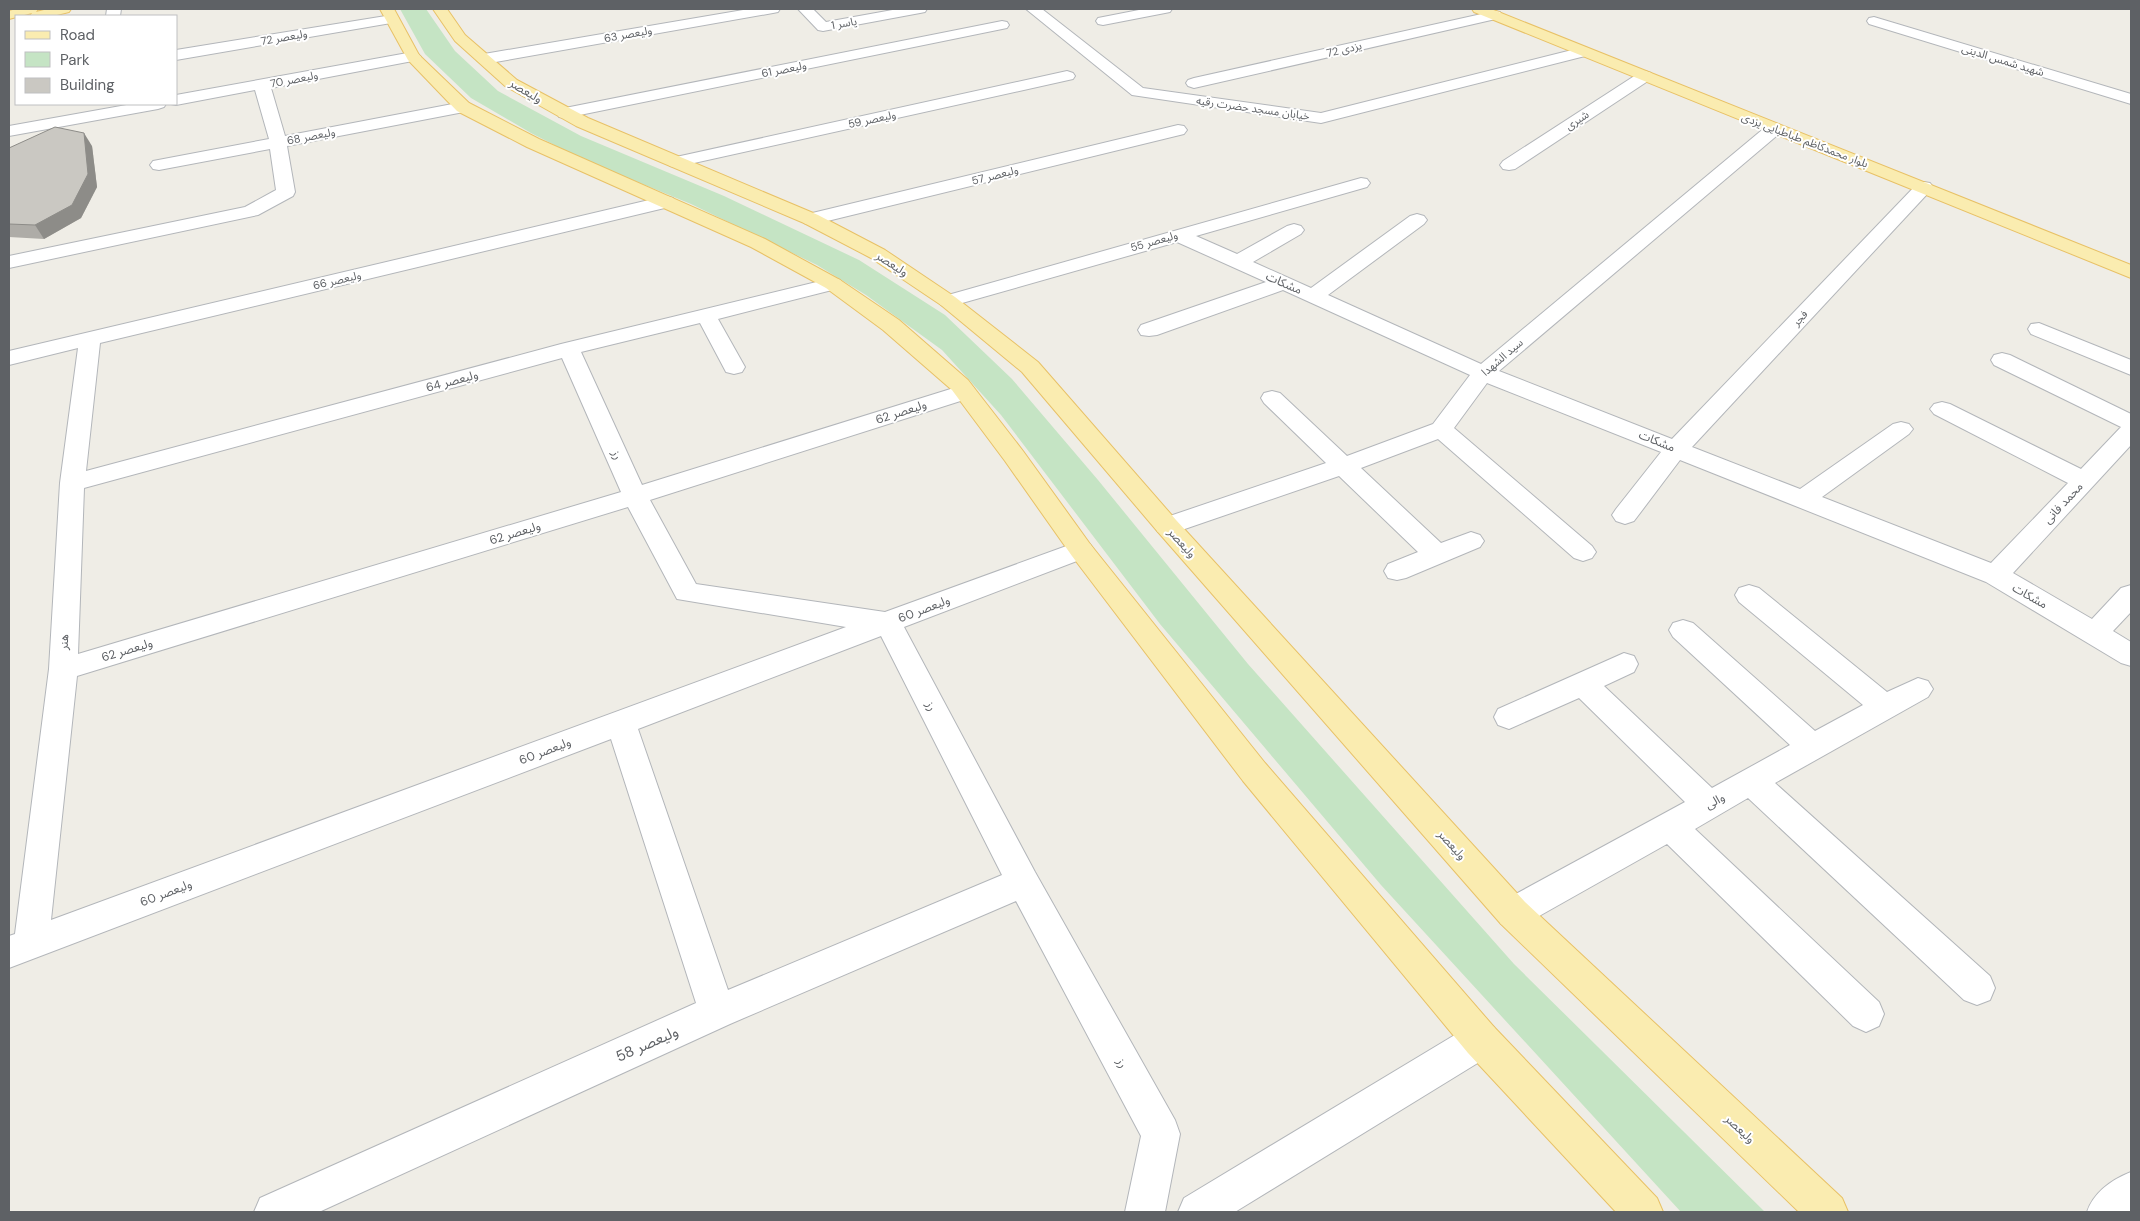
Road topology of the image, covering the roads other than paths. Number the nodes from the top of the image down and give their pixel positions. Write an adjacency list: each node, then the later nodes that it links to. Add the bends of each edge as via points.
1 (31, 9): 12 (main road)
2 (64, 9): 13 (main road)
3 (440, 9): 20 (main road, ولیعصر, via 460,38)
4 (773, 9): 20 (street, ولیعصر 63)
5 (805, 9): 6 (street, یاسر 1, via 823,26)
6 (920, 9)
7 (1033, 9): 17 (street, خیابان مسجد حضرت رقیه, via 1138,92 1322,118)
8 (1165, 9): 14 (street)
9 (1515, 9): 45 (main road, بلوار محمدکاظم طباطبایی یزدی)
10 (1487, 12): 17 (main road, بلوار محمدکاظم طباطبایی یزدی); 23 (street, یزدی 72)
11 (389, 14): 18 (street, ولیعصر 72); 19 (main road)
12 (9, 15)
13 (41, 15)
14 (1102, 21)
15 (1874, 21): 25 (street, شهید شمس الدینی)
16 (1002, 24): 30 (street, ولیعصر 61)
17 (1584, 52): 22 (main road, بلوار محمدکاظم طباطبایی یزدی)
18 (178, 55)
19 (413, 57): 24 (street, ولیعصر 70); 28 (main road)
20 (484, 59): 30 (main road, ولیعصر, via 511,83)
21 (1067, 76): 35 (street, ولیعصر 59)
22 (1645, 76): 31 (main road, بلوار محمدکاظم طباطبایی یزدی); 37 (street, شیری)
23 (1194, 83)
24 (262, 85): 26 (street, ولیعصر 70); 34 (street)
25 (2131, 99)
26 (178, 100)
27 (147, 105): 29 (street)
28 (463, 107): 34 (street, ولیعصر 68); 40 (main road, via 533,143)
29 (114, 108): 33 (street)
30 (565, 113): 35 (main road, ولیعصر)
31 (1774, 129): 39 (main road, بلوار محمدکاظم طباطبایی یزدی); 64 (street, سید الشهدا)
32 (1178, 130): 41 (street, ولیعصر 57)
33 (9, 131)
34 (278, 142): 36 (street, ولیعصر 68); 47 (street, via 286,192 251,211)
35 (676, 162): 41 (main road, ولیعصر)
36 (160, 165)
37 (1509, 165)
38 (1361, 183): 44 (street, ولیعصر 55)
39 (1924, 186): 45 (main road, بلوار محمدکاظم طباطبایی یزدی); 72 (street, فجر)
40 (666, 202): 52 (main road, via 758,243); 58 (street, ولیعصر 66)
41 (810, 219): 54 (main road, ولیعصر, via 878,254)
42 (1417, 220): 53 (street)
43 (1294, 230): 48 (street)
44 (1178, 235): 48 (street, مشکات); 54 (street, ولیعصر 55)
45 (2071, 239): 46 (main road, بلوار محمدکاظم طباطبایی یزدی); 49 (main road, بلوار محمدکاظم طباطبایی یزدی)
46 (2129, 254): 49 (main road, via 2106,253 2104,256)
47 (9, 262)
48 (1238, 262): 51 (street, مشکات)
49 (2109, 263): 50 (main road, بلوار محمدکاظم طباطبایی یزدی)
50 (2131, 272)
51 (1284, 283): 53 (street, مشکات); 57 (street)
52 (833, 284): 55 (street, ولیعصر 64); 65 (main road, via 890,326)
53 (1312, 296): 64 (street, مشکات)
54 (948, 300): 79 (main road, ولیعصر, via 1030,367)
55 (706, 316): 59 (street, ولیعصر 64); 62 (street)
56 (2039, 329): 63 (street)
57 (1149, 330)
58 (90, 339): 60 (street, ولیعصر 66); 75 (street, هنر)
59 (569, 349): 75 (street, ولیعصر 64); 76 (street, رز)
60 (9, 358)
61 (2002, 360): 68 (street)
62 (734, 367)
63 (2131, 368)
64 (1483, 373): 69 (street, سید الشهدا); 72 (street, مشکات)
65 (965, 392): 76 (street, ولیعصر 62); 81 (main road)
66 (1272, 398): 73 (street)
67 (1942, 409): 74 (street)
68 (2131, 423)
69 (1441, 428): 73 (street); 82 (street)
70 (1901, 429): 77 (street)
71 (2131, 431): 74 (street, محمد فانی)
72 (1676, 449): 77 (street, مشکات); 78 (street, فجر)
73 (1344, 466): 79 (street); 83 (street)
74 (2084, 482): 85 (street, محمد فانی)
75 (72, 483): 93 (street, هنر)
76 (635, 496): 88 (street, رز, via 687,592); 93 (street, ولیعصر 62)
77 (1802, 499): 85 (street, مشکات)
78 (1625, 515)
79 (1167, 526): 104 (main road, ولیعصر)
80 (1472, 541): 83 (street)
81 (1081, 550): 88 (street, ولیعصر 60); 109 (main road, via 1254,772)
82 (1583, 552)
83 (1437, 555): 84 (street)
84 (1397, 571)
85 (1995, 575): 90 (street, مشکات)
86 (2131, 595): 90 (street)
87 (1750, 596): 96 (street)
88 (888, 623): 98 (street, ولیعصر 60); 103 (street, رز)
89 (1683, 630): 99 (street)
90 (2095, 634): 91 (street, مشکات)
91 (2131, 655)
92 (1624, 664): 94 (street)
93 (63, 669): 105 (street, هنر)
94 (1582, 683): 97 (street); 101 (street)
95 (1918, 689): 96 (street, والی)
96 (1885, 707): 99 (street, والی)
97 (1509, 717)
98 (621, 723): 105 (street, ولیعصر 60); 107 (street)
99 (1813, 748): 100 (street, والی)
100 (1752, 782): 101 (street, والی); 106 (street)
101 (1709, 805): 102 (street, والی)
102 (1670, 826): 104 (street, والی); 108 (street)
103 (1023, 882): 107 (street, ولیعصر 58); 112 (street, رز, via 1161,1134)
104 (1513, 913): 115 (main road, ولیعصر)
105 (20, 948)
106 (1977, 988)
107 (718, 1012): 111 (street, ولیعصر 58)
108 (1866, 1014)
109 (1481, 1040): 113 (street); 114 (main road)
110 (2131, 1192): 116 (street)
111 (274, 1212)
112 (1145, 1212)
113 (1198, 1212)
114 (1643, 1212)
115 (1828, 1212)
116 (2107, 1212)

